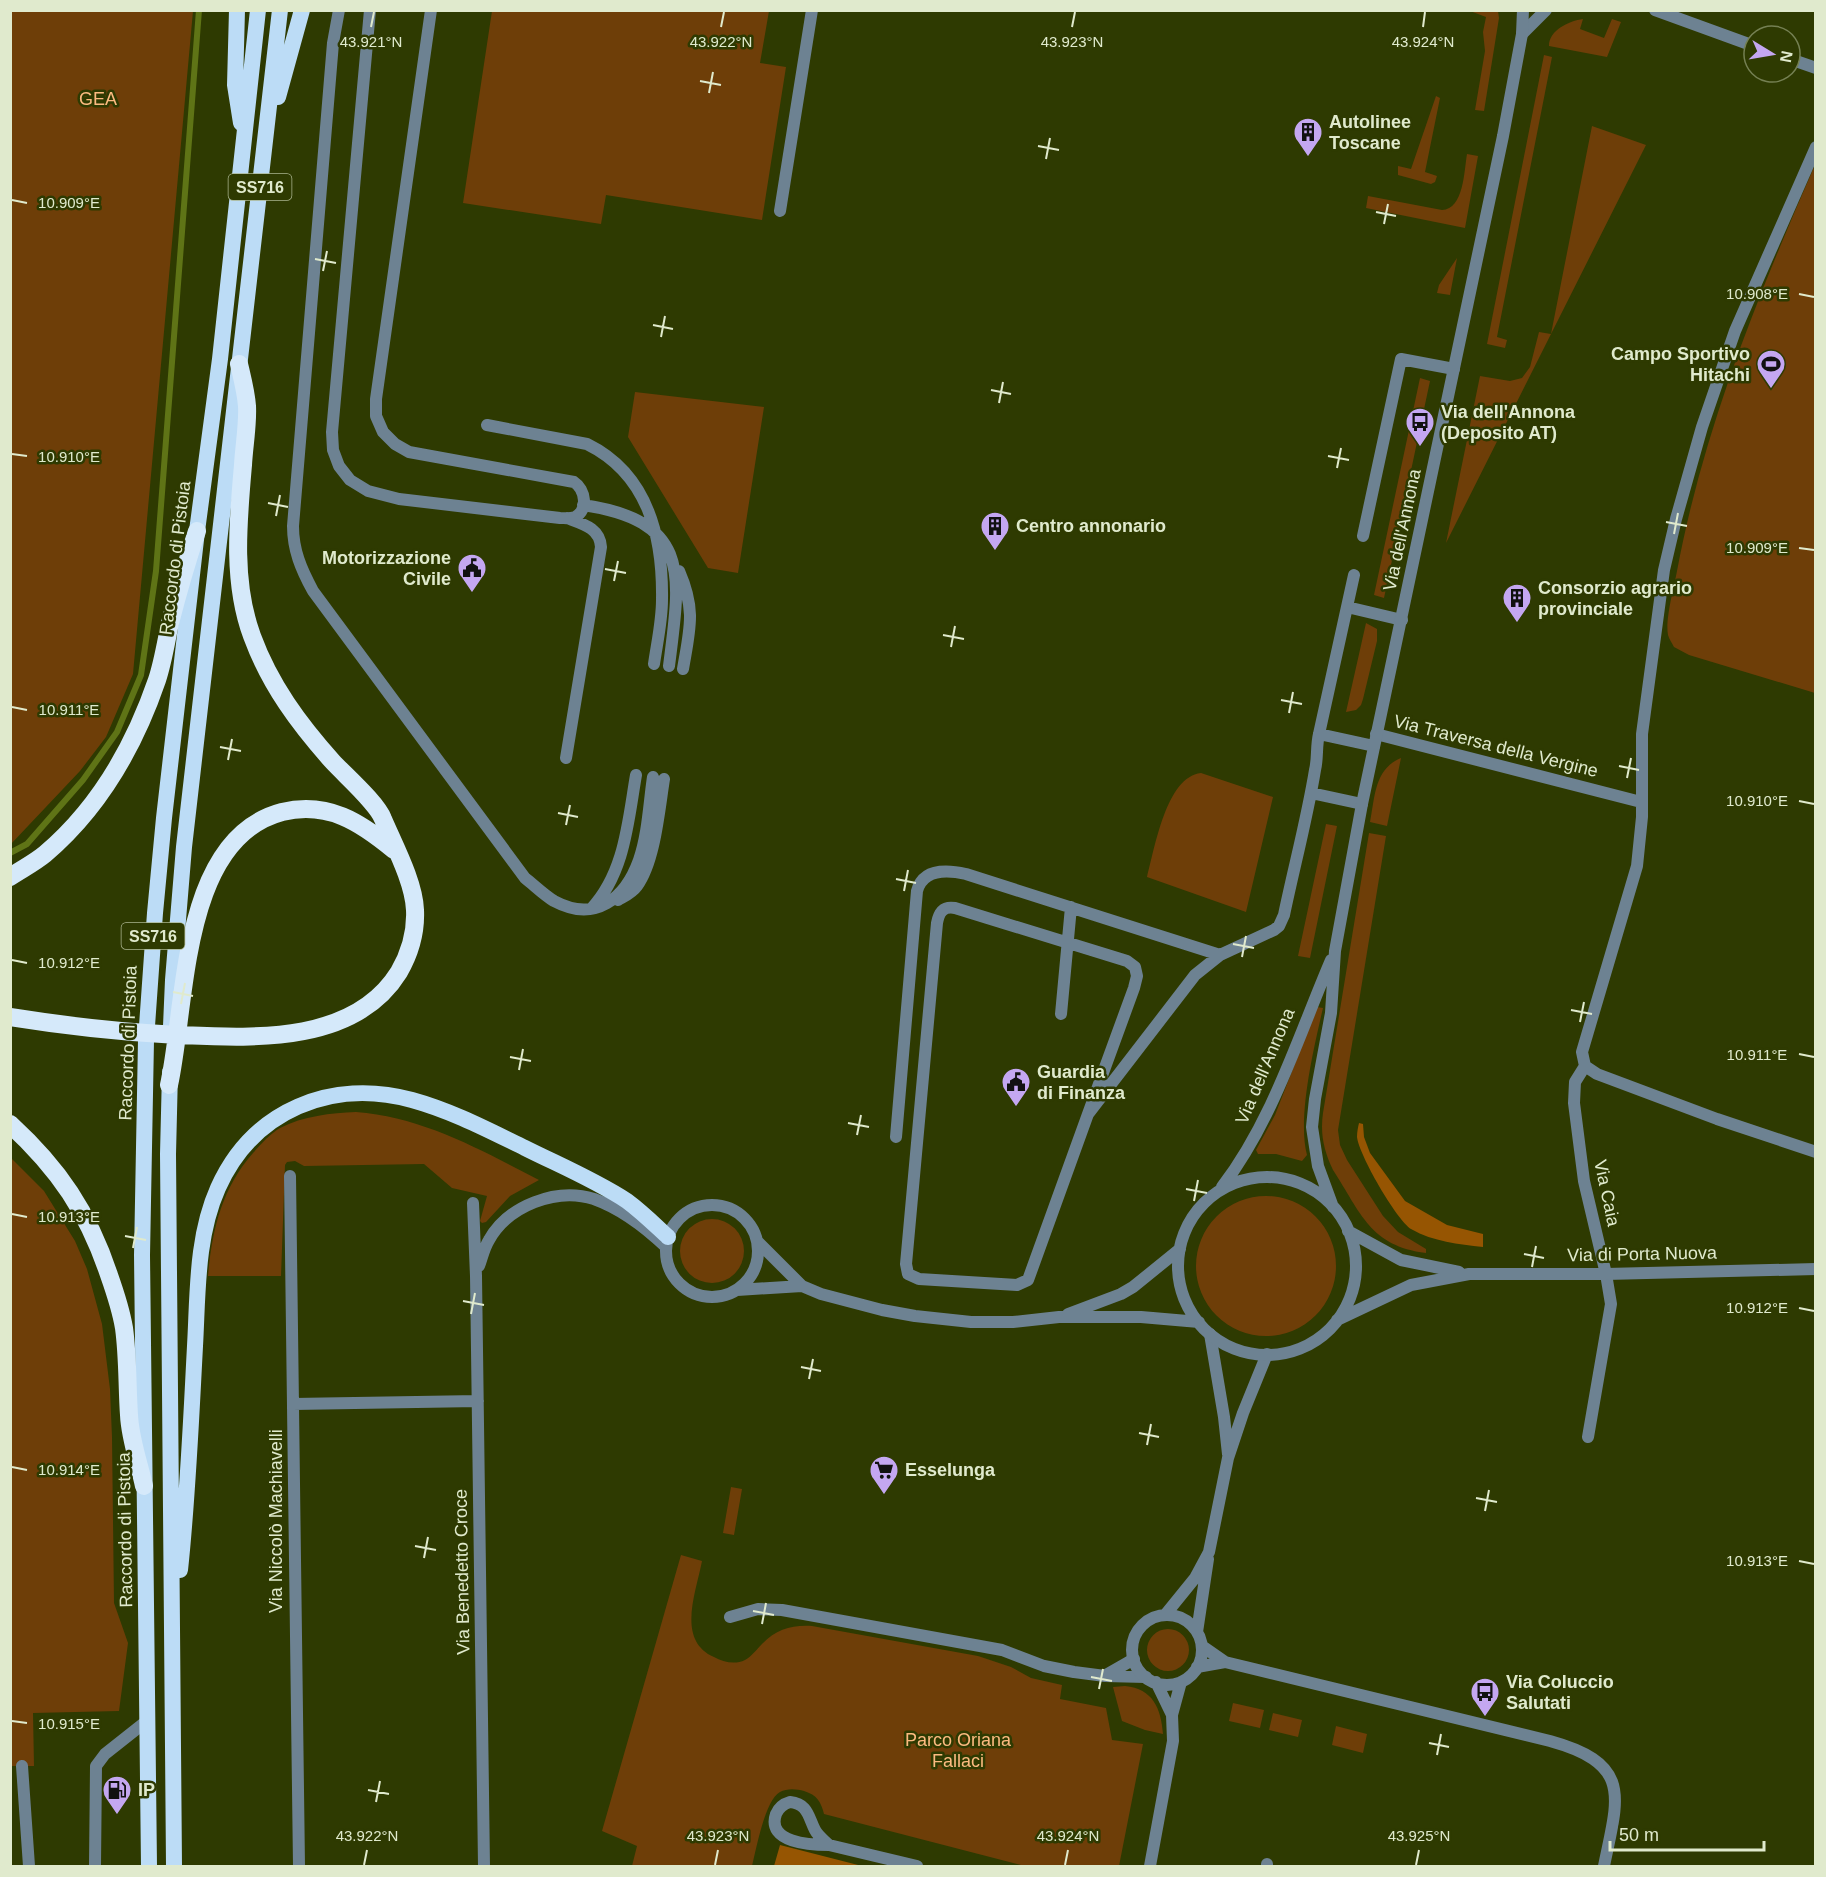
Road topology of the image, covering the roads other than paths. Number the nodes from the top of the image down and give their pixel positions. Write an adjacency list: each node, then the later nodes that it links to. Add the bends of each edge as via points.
1 (237, 10): 14 (highway, via 235,85)
2 (258, 10): 14 (highway, Raccordo di Pistoia / SS716)
3 (280, 10): 15 (highway, SS716)
4 (302, 10): 15 (highway)
5 (339, 10): 44 (street, via 333,43 293,526 299,563 313,591 525,878 553,900)
6 (370, 10): 22 (street, via 332,432 335,459 357,485 389,498)
7 (431, 10): 21 (street, via 382,342 376,416 388,438 409,452 569,480 582,488)
8 (812, 10): 17 (street)
9 (1523, 10): 12 (street, Via dell'Annona)
10 (1546, 10): 12 (street)
11 (1655, 10): 13 (street)
12 (1522, 34): 19 (street, Via dell'Annona)
13 (1742, 42)
14 (244, 136): 23 (highway, Raccordo di Pistoia / SS716)
15 (266, 138): 18 (highway, SS716)
16 (1815, 147): 39 (street, via 1735,331 1676,519 1664,570 1642,726)
17 (780, 211)
18 (239, 364): 41 (highway, via 247,413 238,561 251,633 277,691 308,734 377,809); 51 (highway, SS716, via 184,847)
19 (1454, 369): 25 (street, via 1401,359); 29 (street, Via dell'Annona)
20 (487, 425): 24 (street, via 573,440 601,451 633,482)
21 (583, 505): 22 (street, via 578,515); 24 (street, via 637,520)
22 (567, 518): 35 (street, via 594,530 601,548)
23 (197, 531): 42 (highway, via 157,679 116,772 67,834 43,856); 79 (highway, Raccordo di Pistoia / SS716, via 162,842 146,1040 142,1255)
24 (657, 534): 26 (street); 30 (street, via 663,602)
25 (1363, 536)
26 (669, 549): 31 (street, via 677,578); 32 (street, via 690,599 691,623)
27 (1354, 575): 28 (street)
28 (1347, 608): 29 (street); 33 (street)
29 (1402, 620): 34 (street, Via dell'Annona)
30 (654, 663)
31 (669, 666)
32 (683, 669)
33 (1319, 734): 34 (street, Via Traversa della Vergine); 38 (street)
34 (1375, 740): 39 (street, Via Traversa della Vergine); 40 (street, Via dell'Annona)
35 (566, 758)
36 (636, 775): 44 (street, via 623,851 611,882)
37 (659, 778): 44 (street, via 633,873 617,897 606,906)
38 (1311, 793): 40 (street); 47 (street, via 1282,921 1269,933)
39 (1641, 802): 50 (street, via 1637,866 1584,1044)
40 (1362, 804): 46 (street, Via dell'Annona)
41 (397, 853): 49 (highway, via 413,895 415,920 410,948 404,964 383,992 341,1020 256,1037 112,1030); 51 (highway, via 347,817 313,810 271,816 234,842 214,871 194,923)
42 (10, 877)
43 (1071, 907): 45 (street); 47 (street); 54 (street, via 959,873 936,872 921,880)
44 (590, 910)
45 (1067, 943): 48 (street); 52 (street, via 1127,961 1137,971); 52 (street, via 955,909 945,908 939,914 908,1274 1017,1285 1028,1281)
46 (1335, 951): 57 (street, Via dell'Annona, via 1260,1127); 59 (street, Via dell'Annona, via 1331,1013 1312,1127 1318,1166)
47 (1220, 955): 52 (street, via 1190,980)
48 (1061, 1014)
49 (10, 1017)
50 (1585, 1066): 55 (street, via 1716,1119); 66 (street, Via Caia, via 1575,1082 1574,1103 1584,1181)
51 (169, 1085): 85 (highway, SS716)
52 (1088, 1114)
53 (10, 1124): 79 (highway, via 46,1158 74,1197 105,1263 123,1325 130,1425)
54 (896, 1137)
55 (1815, 1152)
56 (290, 1176): 76 (street, Via Niccolò Machiavelli)
57 (1220, 1191): 59 (street, Via dell'Annona, via 1248,1179 1279,1178 1309,1188); 63 (street, Via dell'Annona, via 1194,1216)
58 (473, 1203): 67 (street, Via Benedetto Croce)
59 (1333, 1207): 60 (street, Via dell'Annona)
60 (1348, 1231): 65 (street, Via di Porta Nuova, via 1401,1260); 71 (street, Via dell'Annona, via 1355,1257 1354,1277 1350,1297)
61 (667, 1242): 62 (street, via 683,1215 712,1205 728,1207 741,1215); 67 (street, Via Benedetto Croce, via 623,1213 591,1199 567,1196 526,1206 504,1222 488,1241); 69 (street, via 672,1273 689,1291 709,1297); 85 (highway, via 634,1206 592,1181 458,1116 419,1102 352,1093 309,1101 272,1120 247,1144 218,1187 207,1220 198,1286 188,1490)
62 (757, 1242): 68 (street); 69 (street, via 758,1258 752,1273)
63 (1180, 1249): 70 (street, via 1121,1294); 72 (street, Via dell'Annona, via 1181,1288)
64 (1815, 1269): 66 (street, Via di Porta Nuova)
65 (1469, 1274): 66 (street, Via di Porta Nuova); 71 (street, Via di Porta Nuova, via 1411,1284)
66 (1606, 1274): 77 (street, Via Caia, via 1611,1304)
67 (476, 1276): 75 (street, Via Benedetto Croce)
68 (802, 1286): 69 (street); 70 (street, via 882,1310 945,1320 1013,1322)
69 (737, 1290)
70 (1059, 1317): 72 (street)
71 (1336, 1320): 74 (street, Via dell'Annona, via 1321,1336 1302,1347)
72 (1198, 1322): 73 (street, Via dell'Annona)
73 (1210, 1334): 74 (street, Via dell'Annona, via 1240,1350); 78 (street)
74 (1267, 1354): 78 (street)
75 (478, 1401): 76 (street); 101 (street, Via Benedetto Croce)
76 (293, 1404): 100 (street, Via Niccolò Machiavelli)
77 (1588, 1437)
78 (1228, 1458): 80 (street)
79 (144, 1486): 93 (highway, Raccordo di Pistoia / SS716)
80 (1209, 1552): 81 (street, via 1190,1586); 83 (street)
81 (1165, 1615): 83 (street, via 1184,1619); 86 (street, via 1140,1628 1133,1644)
82 (729, 1617): 89 (street, via 758,1609 782,1610 1002,1650 1050,1667)
83 (1197, 1632): 84 (street)
84 (1202, 1646): 87 (street); 88 (street)
85 (171, 1648): 99 (highway, SS716)
86 (1134, 1659): 89 (street); 90 (street)
87 (1225, 1662): 88 (street); 104 (street, via 1580,1751 1606,1772 1616,1795)
88 (1197, 1667): 91 (street)
89 (1106, 1676): 90 (street)
90 (1151, 1680): 91 (street); 92 (street)
91 (1181, 1682): 92 (street)
92 (1172, 1715): 103 (street, via 1173,1741)
93 (148, 1720): 97 (street, via 105,1754 96,1766); 98 (highway, Raccordo di Pistoia / SS716)
94 (22, 1766): 96 (street)
95 (829, 1845): 95 (street, via 817,1833 802,1805 790,1802 778,1809 775,1823 783,1836 808,1844); 102 (street)
96 (29, 1866)
97 (95, 1866)
98 (149, 1866)
99 (174, 1866)
100 (299, 1866)
101 (484, 1866)
102 (917, 1866)
103 (1150, 1866)
104 (1604, 1866)

